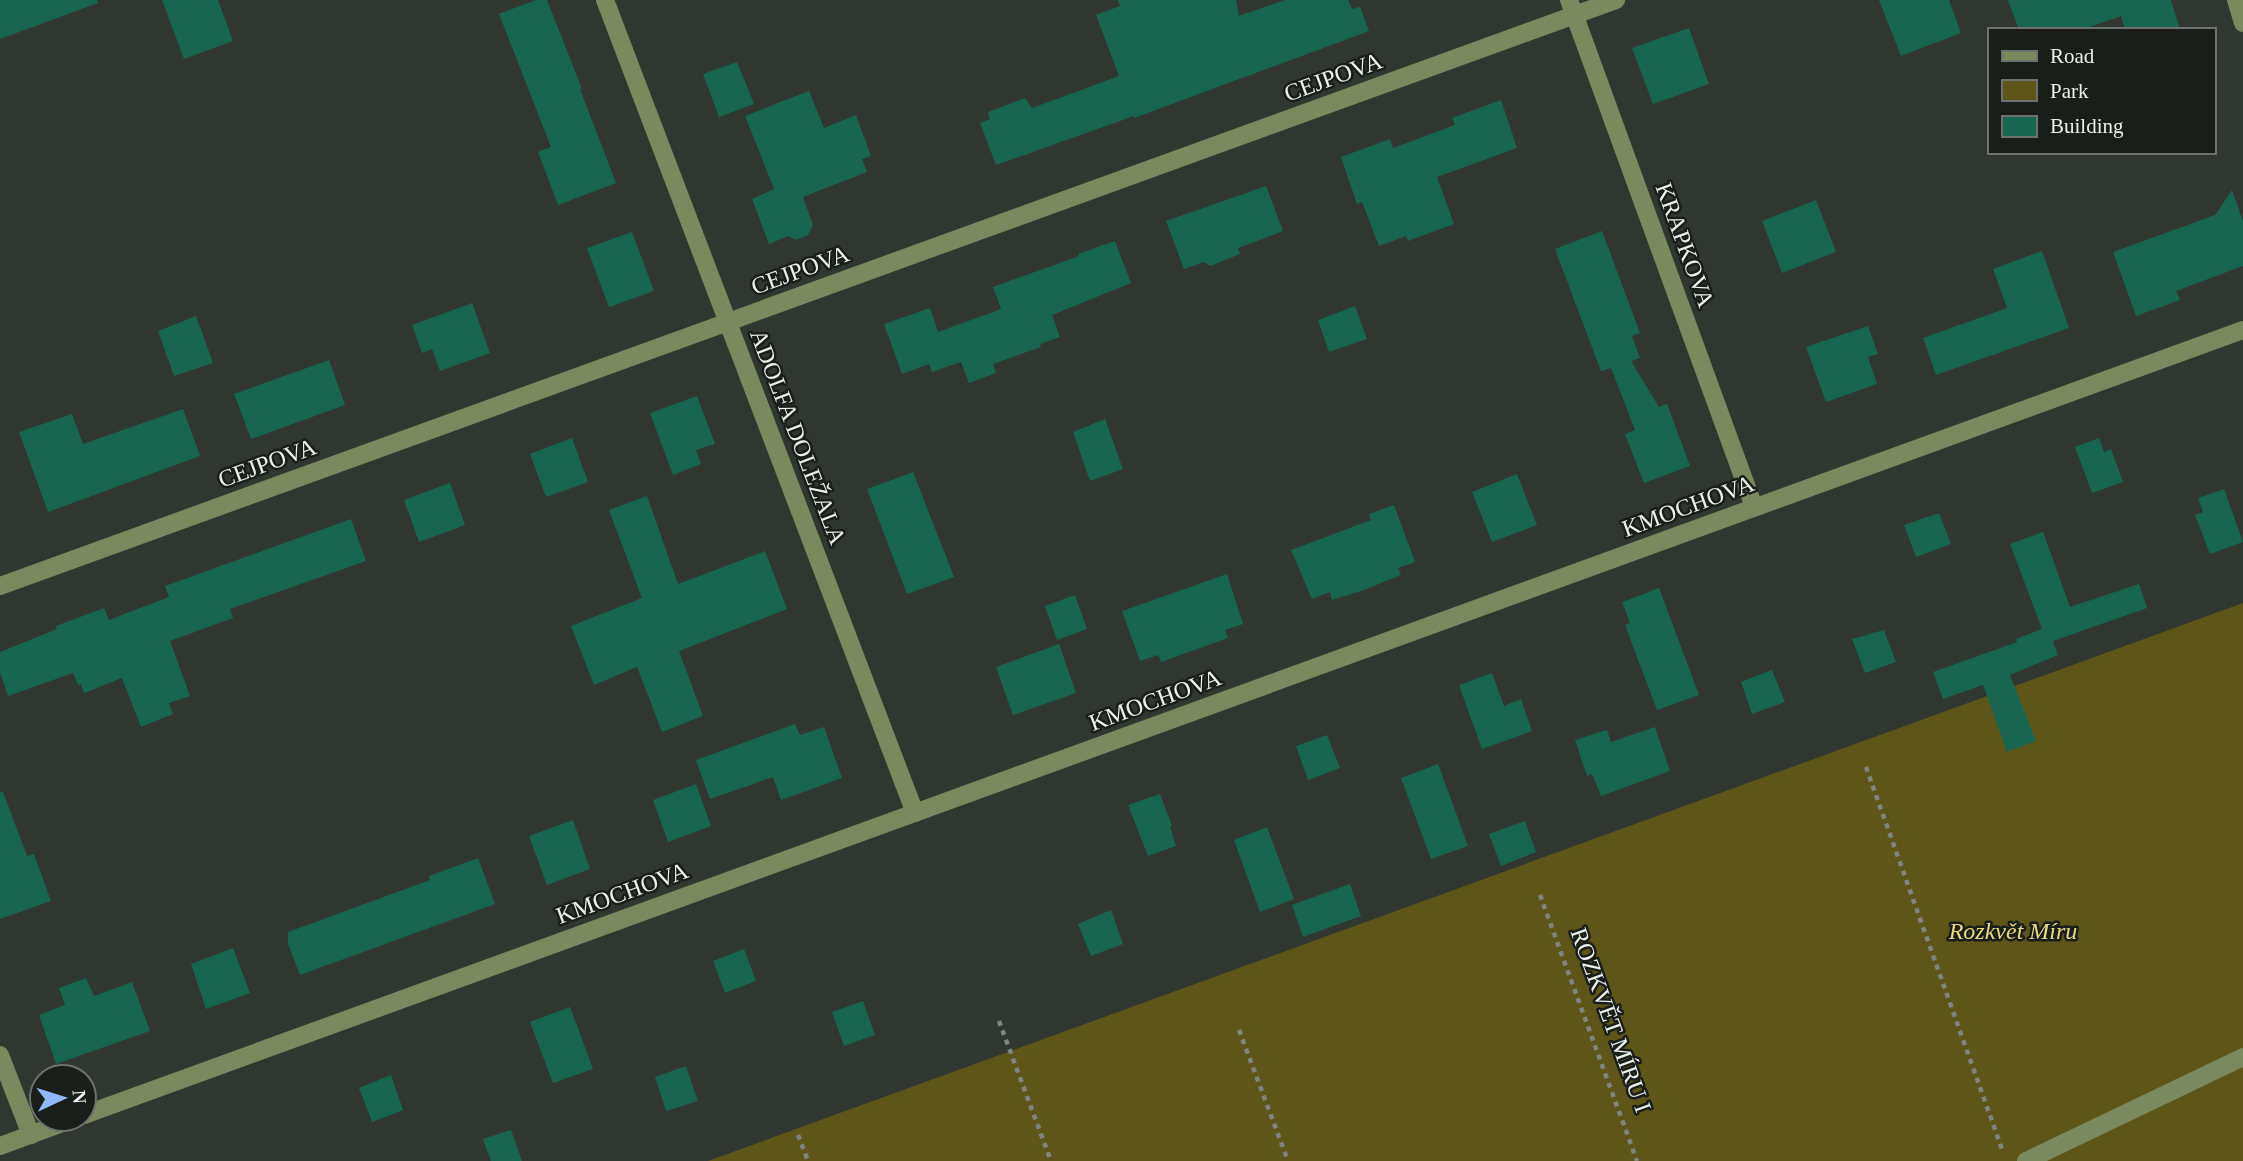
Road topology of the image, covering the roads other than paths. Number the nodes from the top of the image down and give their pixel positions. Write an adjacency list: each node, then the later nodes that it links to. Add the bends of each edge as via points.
1 (605, 0): 6 (street, ADOLFA DOLEŽALA)
2 (1616, 0): 4 (street, CEJPOVA)
3 (2236, 0): 5 (street)
4 (1572, 8): 6 (street, CEJPOVA); 8 (street, KRAPKOVA)
5 (2243, 23)
6 (728, 323): 9 (street, CEJPOVA); 10 (street, ADOLFA DOLEŽALA)
7 (2243, 330): 8 (street, KMOCHOVA)
8 (1754, 508): 10 (street, KMOCHOVA)
9 (0, 586)
10 (915, 813): 13 (street, KMOCHOVA)
11 (0, 1055): 15 (street)
12 (2243, 1057): 17 (street)
13 (98, 1110)
14 (36, 1133): 15 (street)
15 (31, 1135): 16 (street)
16 (0, 1146)
17 (2026, 1161)

